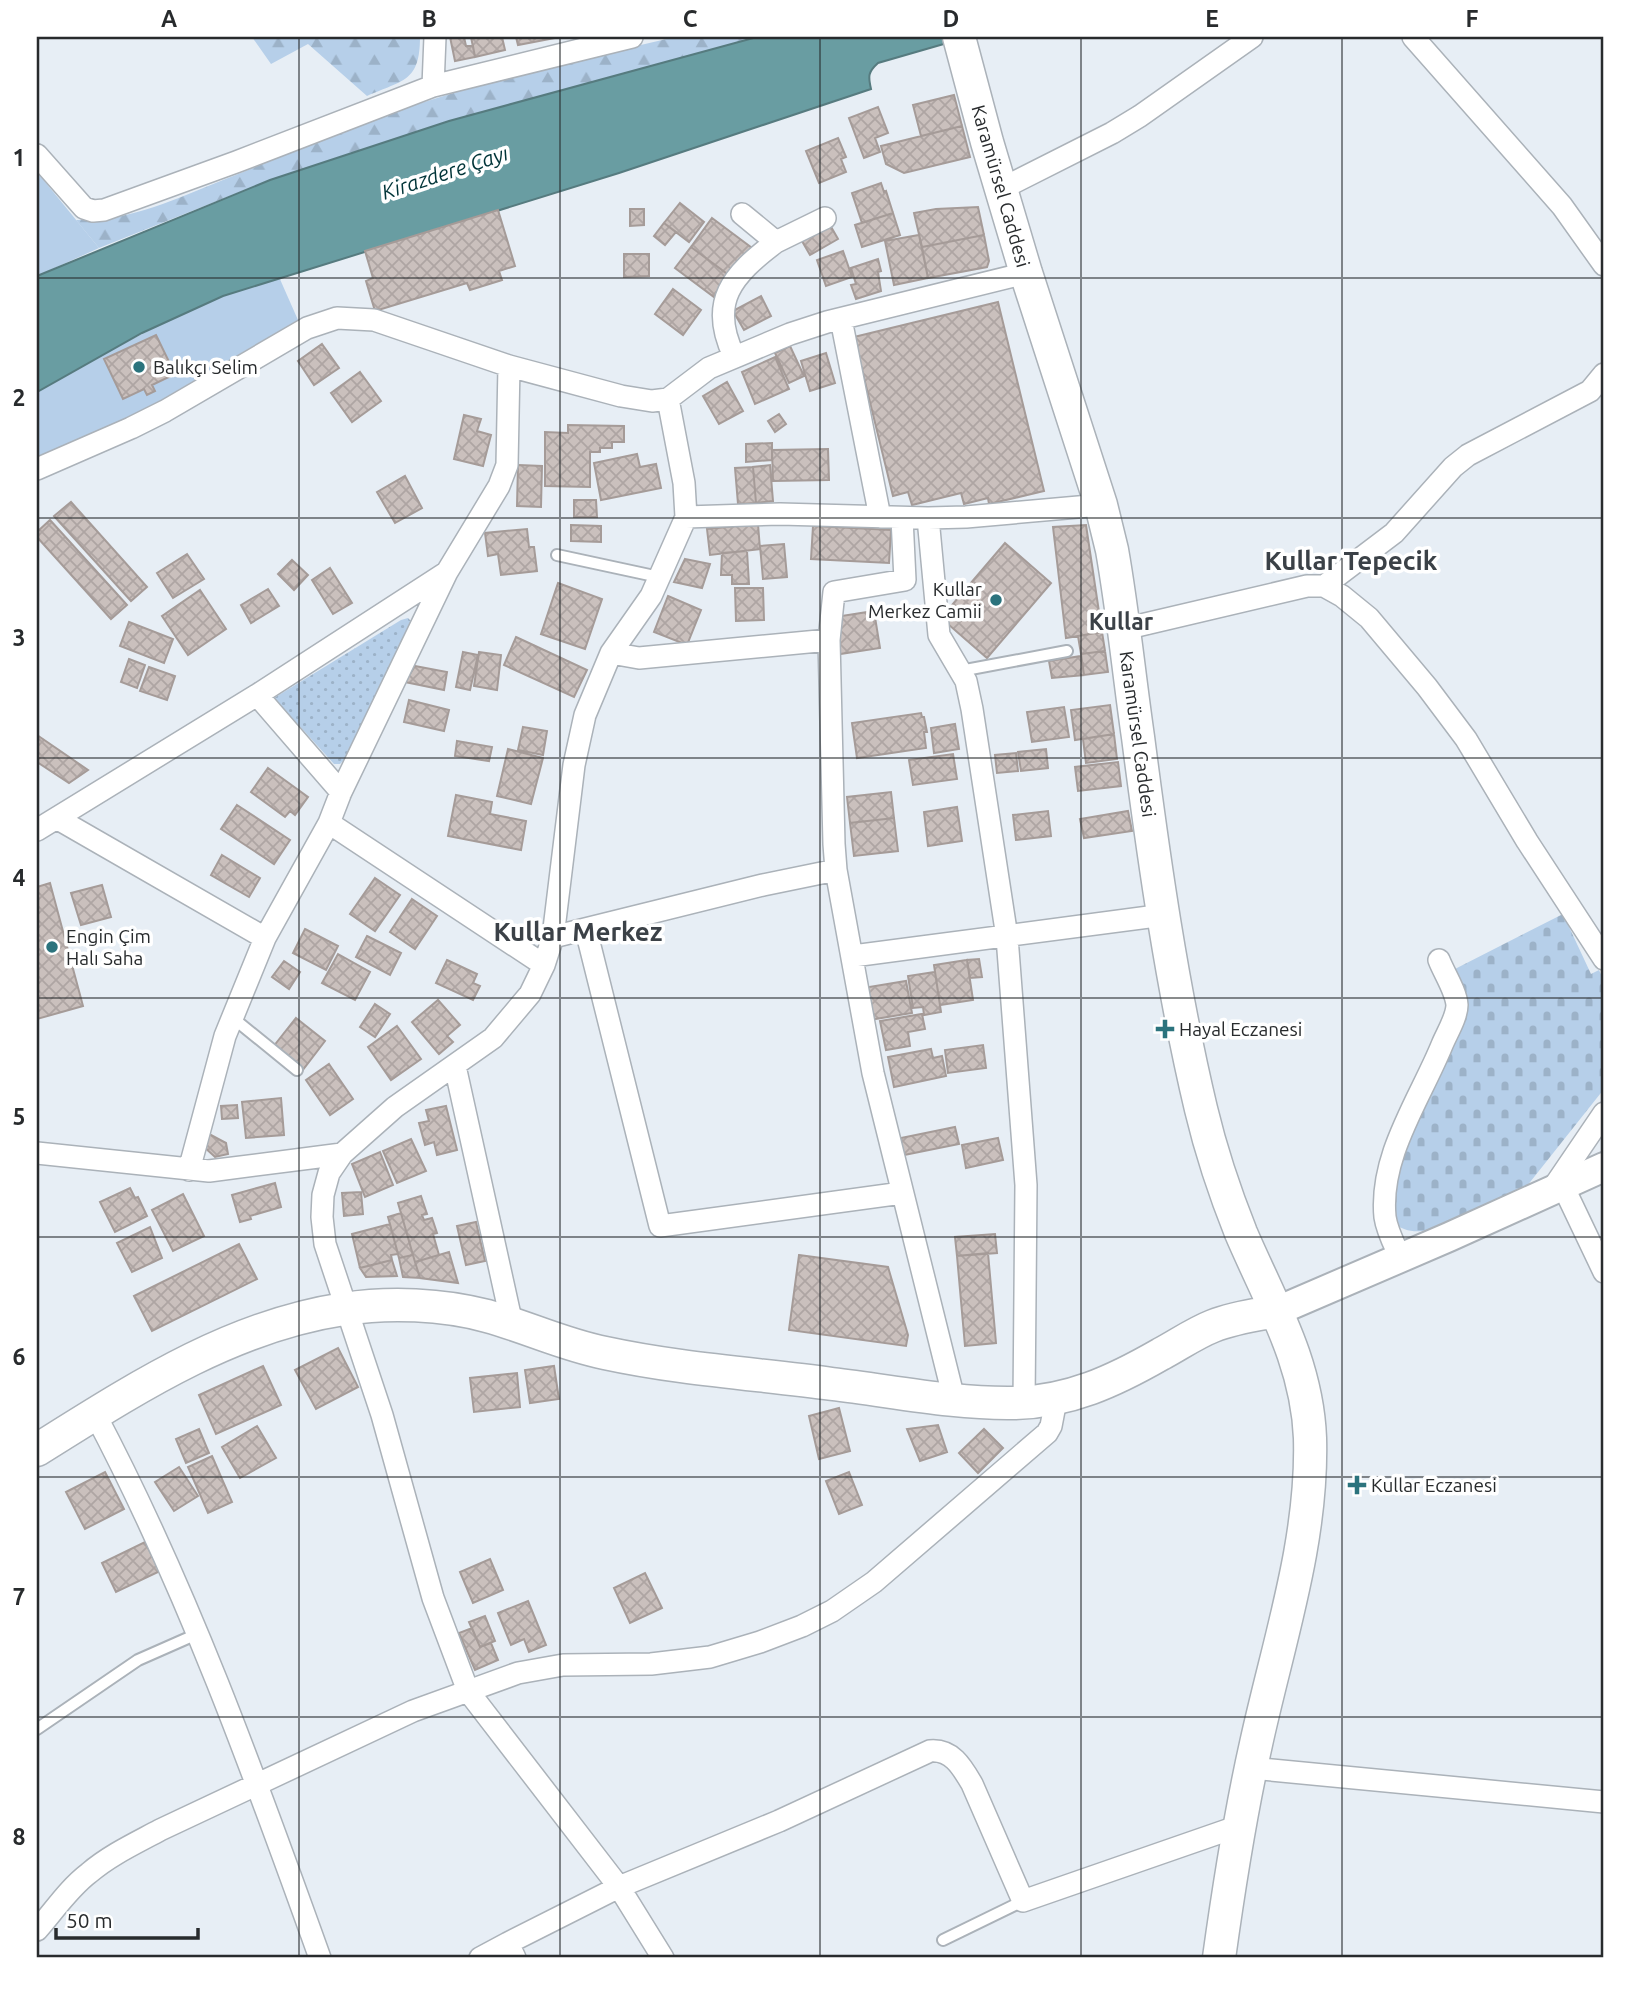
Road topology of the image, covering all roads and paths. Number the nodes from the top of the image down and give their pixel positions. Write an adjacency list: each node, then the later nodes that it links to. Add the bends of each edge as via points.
1 (435, 37): 6 (street)
2 (632, 37): 6 (street)
3 (959, 37): 8 (main road, Karamürsel Caddesi)
4 (1252, 37): 8 (street, via 1112,133)
5 (1413, 37): 12 (street, via 1562,206)
6 (433, 86): 7 (street, via 104,210 84,208)
7 (37, 155)
8 (1001, 189): 13 (main road, Karamürsel Caddesi)
9 (742, 214): 11 (street)
10 (825, 218): 11 (street)
11 (776, 242): 15 (street, via 752,260 727,295 723,325)
12 (1604, 265)
13 (1026, 273): 14 (street); 20 (main road, Karamürsel Caddesi)
14 (841, 318): 15 (street); 22 (street)
15 (734, 356): 18 (street, via 694,377)
16 (509, 366): 18 (street, via 621,396); 19 (street, via 374,320 337,318 307,328 131,428); 26 (street, via 507,465)
17 (1604, 374): 28 (street, via 1590,391 1452,467 1394,533)
18 (668, 399): 21 (street)
19 (37, 469)
20 (1101, 505): 24 (street); 29 (main road, Karamürsel Caddesi)
21 (686, 517): 22 (street); 27 (street)
22 (880, 517): 23 (street)
23 (902, 517): 24 (street); 30 (street, via 905,580 834,592)
24 (928, 518): 33 (street, via 939,635)
25 (557, 555): 27 (lane)
26 (447, 572): 34 (street); 35 (street)
27 (659, 577): 32 (street)
28 (1324, 586): 29 (street, via 1307,586); 45 (street, via 1369,618 1458,728 1552,882)
29 (1124, 629): 40 (main road, Karamürsel Caddesi)
30 (830, 640): 32 (street, via 639,658); 39 (street)
31 (1067, 651): 33 (lane)
32 (611, 653): 42 (street, via 585,715 574,765)
33 (960, 671): 43 (street, via 972,709)
34 (257, 695): 35 (street); 36 (street)
35 (341, 792): 37 (street)
36 (58, 819): 38 (street); 44 (street)
37 (329, 823): 44 (street); 48 (street)
38 (37, 830)
39 (836, 870): 41 (street); 46 (street)
40 (1164, 915): 43 (street); 62 (main road, Karamürsel Caddesi, via 1201,1111 1240,1230)
41 (586, 930): 42 (street); 58 (street, via 660,1226)
42 (553, 937): 48 (street)
43 (1007, 937): 46 (street); 66 (street, via 1026,1185)
44 (265, 938): 49 (street)
45 (1602, 952)
46 (853, 956): 58 (street, via 873,1073)
47 (1438, 960): 59 (street, via 1457,1003 1456,1012 1404,1125 1390,1168 1385,1218)
48 (544, 965): 50 (street, via 530,994 505,1026)
49 (233, 1018): 51 (lane); 56 (street)
50 (455, 1066): 54 (street, via 395,1107); 63 (street)
51 (297, 1070)
52 (1604, 1113): 57 (street)
53 (37, 1153): 56 (street)
54 (342, 1154): 56 (street); 61 (street, via 329,1173 322,1217 325,1244)
55 (1604, 1167): 57 (street)
56 (189, 1170)
57 (1557, 1189): 59 (street); 60 (street)
58 (902, 1193): 64 (street)
59 (1400, 1257): 62 (street)
60 (1604, 1272)
61 (347, 1308): 63 (main road, via 416,1306 483,1315); 67 (main road, via 278,1323 227,1342); 70 (street, via 433,1598)
62 (1277, 1311): 65 (main road, via 1213,1326 1093,1389); 72 (main road, Karamürsel Caddesi, via 1292,1345 1307,1408 1308,1494 1296,1572)
63 (512, 1324): 64 (main road, via 572,1346 631,1359)
64 (954, 1399): 66 (main road)
65 (1056, 1400): 66 (main road); 70 (street, via 1047,1433 874,1582 812,1621 710,1657 538,1668)
66 (1024, 1403)
67 (95, 1414): 68 (main road); 69 (street, via 148,1517)
68 (38, 1447)
69 (197, 1634): 71 (lane, via 138,1660); 73 (street)
70 (468, 1691): 73 (street, via 413,1711); 76 (street)
71 (37, 1729)
72 (1251, 1768): 74 (street); 75 (main road, Karamürsel Caddesi)
73 (257, 1784): 78 (street, via 160,1829 90,1871); 81 (street)
74 (1604, 1802)
75 (1239, 1826): 77 (street); 84 (main road, Karamürsel Caddesi)
76 (619, 1887): 77 (street, via 935,1750 952,1756 972,1784); 80 (street); 83 (street)
77 (1023, 1901): 79 (lane)
78 (37, 1930)
79 (943, 1940)
80 (512, 1950): 82 (street)
81 (320, 1958)
82 (480, 1958)
83 (663, 1958)
84 (1219, 1958)

